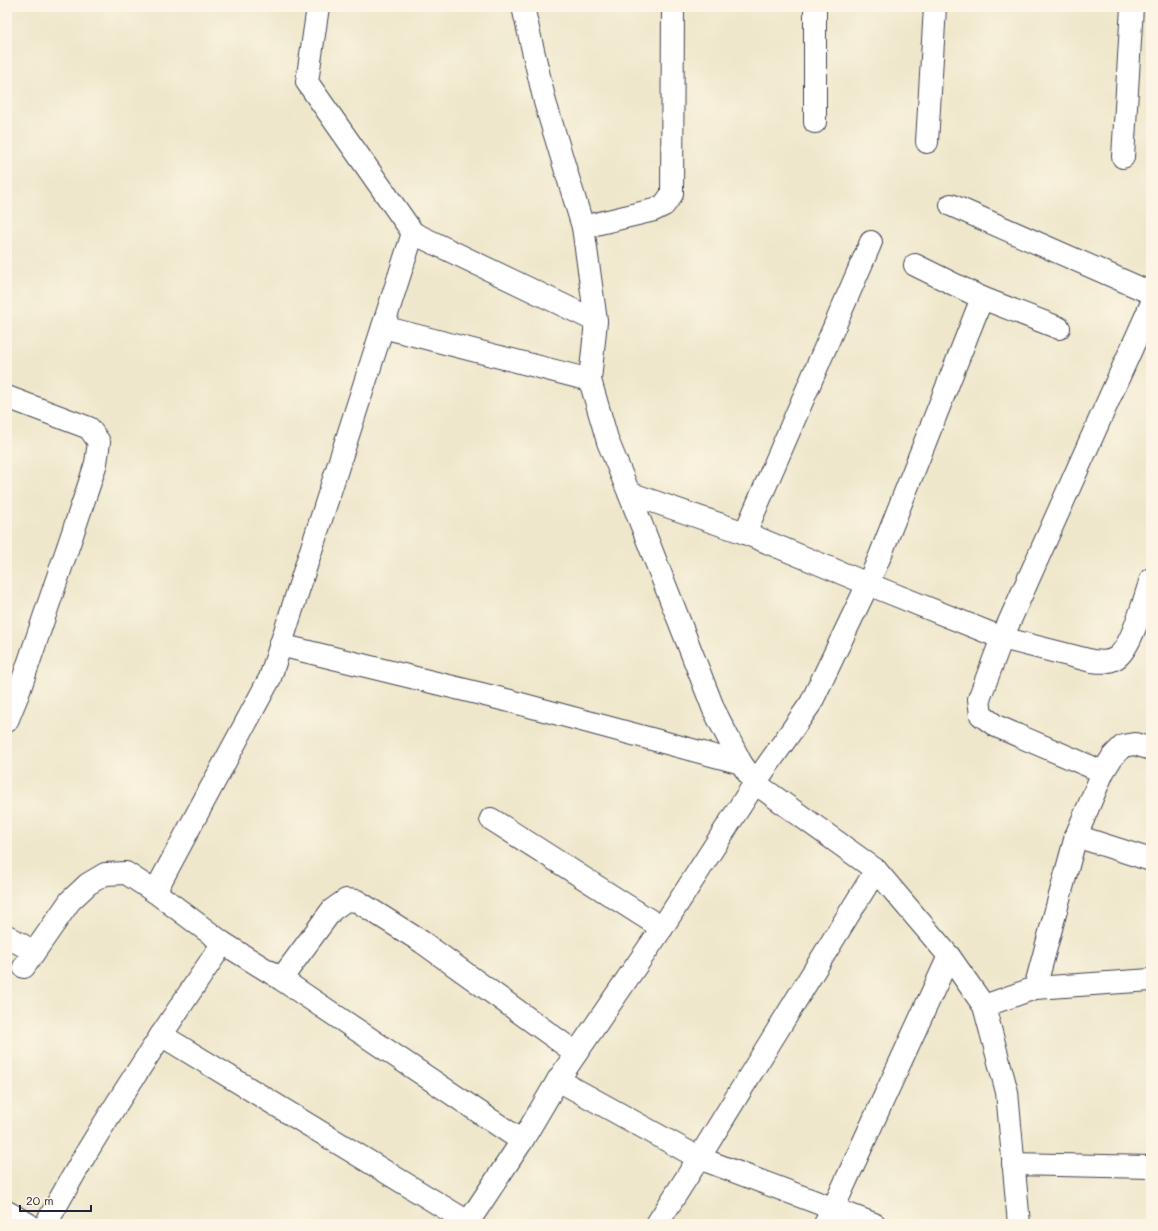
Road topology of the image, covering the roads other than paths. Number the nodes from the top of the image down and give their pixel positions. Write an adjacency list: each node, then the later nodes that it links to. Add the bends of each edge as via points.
1 (318, 7): 12 (street, via 307,82)
2 (523, 7): 11 (street, via 545,102)
3 (673, 7): 11 (street, via 672,194 664,205 654,210)
4 (816, 7): 7 (street)
5 (935, 7): 8 (street)
6 (1132, 7): 9 (street)
7 (814, 122)
8 (927, 142)
9 (1123, 157)
10 (951, 205): 15 (street)
11 (583, 227): 18 (street)
12 (413, 233): 18 (street); 19 (street)
13 (871, 242): 24 (street)
14 (915, 265): 16 (street)
15 (1151, 293)
16 (982, 298): 20 (street); 26 (street)
17 (1151, 304): 28 (street)
18 (596, 321): 21 (street)
19 (383, 327): 21 (street); 29 (street)
20 (1059, 328)
21 (590, 380): 23 (street, via 608,442)
22 (7, 397): 30 (street, via 89,428 98,442 96,463 89,485)
23 (630, 493): 24 (street); 33 (street, via 714,710)
24 (745, 533): 26 (street)
25 (1151, 579): 27 (street)
26 (868, 584): 28 (street); 35 (street, via 811,704)
27 (1143, 632): 28 (street, via 1116,658 1104,662)
28 (1002, 638): 34 (street, via 980,699 981,715 996,726)
29 (280, 645): 33 (street, via 510,701); 40 (street, via 270,678)
30 (13, 692): 31 (street)
31 (7, 721)
32 (1151, 749): 34 (street, via 1136,744 1123,746)
33 (740, 763): 35 (street)
34 (1103, 772): 37 (street)
35 (755, 783): 39 (street); 41 (street)
36 (491, 819): 41 (street)
37 (1076, 836): 38 (street); 47 (street)
38 (1151, 860)
39 (876, 870): 44 (street); 53 (street)
40 (155, 892): 42 (street, via 126,873 106,874 88,884 70,901 29,960); 43 (street)
41 (662, 928): 50 (street)
42 (7, 936)
43 (223, 943): 45 (street); 49 (street)
44 (949, 956): 48 (street); 57 (street)
45 (281, 979): 50 (street, via 332,910 346,900 357,901 422,942); 52 (street)
46 (1151, 980): 47 (street)
47 (1035, 988): 48 (street)
48 (984, 1006): 54 (street, via 1007,1092)
49 (161, 1035): 58 (street); 60 (street, via 104,1124)
50 (576, 1053): 51 (street)
51 (558, 1080): 52 (street); 53 (street)
52 (522, 1141): 58 (street)
53 (700, 1158): 57 (street); 61 (street)
54 (1013, 1164): 55 (street); 63 (street)
55 (1151, 1167)
56 (7, 1212): 59 (street)
57 (829, 1216): 62 (street)
58 (468, 1223)
59 (28, 1224)
60 (46, 1224)
61 (657, 1224)
62 (874, 1224)
63 (1019, 1224)

